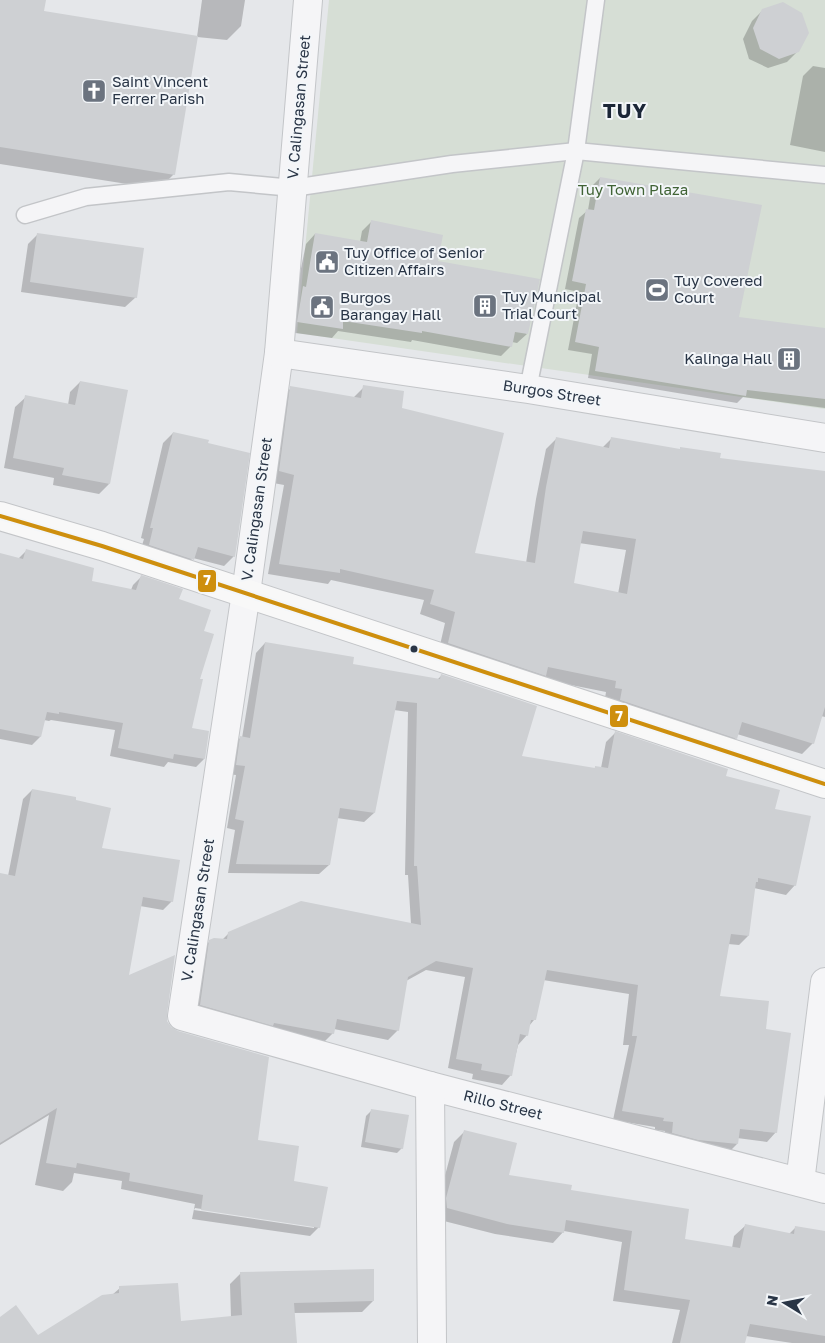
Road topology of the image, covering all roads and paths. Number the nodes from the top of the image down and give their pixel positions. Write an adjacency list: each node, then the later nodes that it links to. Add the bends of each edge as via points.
1 (308, 0): 5 (street, V. Calingasan Street)
2 (596, 0): 3 (lane)
3 (576, 151): 4 (lane); 5 (lane, via 452,164); 8 (lane)
4 (825, 175)
5 (293, 188): 6 (lane, via 229,182 86,197); 7 (street, V. Calingasan Street)
6 (25, 216)
7 (279, 353): 8 (street, Burgos Street); 11 (street, V. Calingasan Street)
8 (528, 389): 9 (street, Burgos Street)
9 (825, 438)
10 (0, 516): 11 (main road)
11 (246, 593): 12 (main road); 14 (street, V. Calingasan Street)
12 (825, 784)
13 (825, 982): 16 (street)
14 (182, 1016): 15 (street, Rillo Street)
15 (430, 1086): 16 (street, Rillo Street); 17 (street)
16 (813, 1185)
17 (432, 1343)

